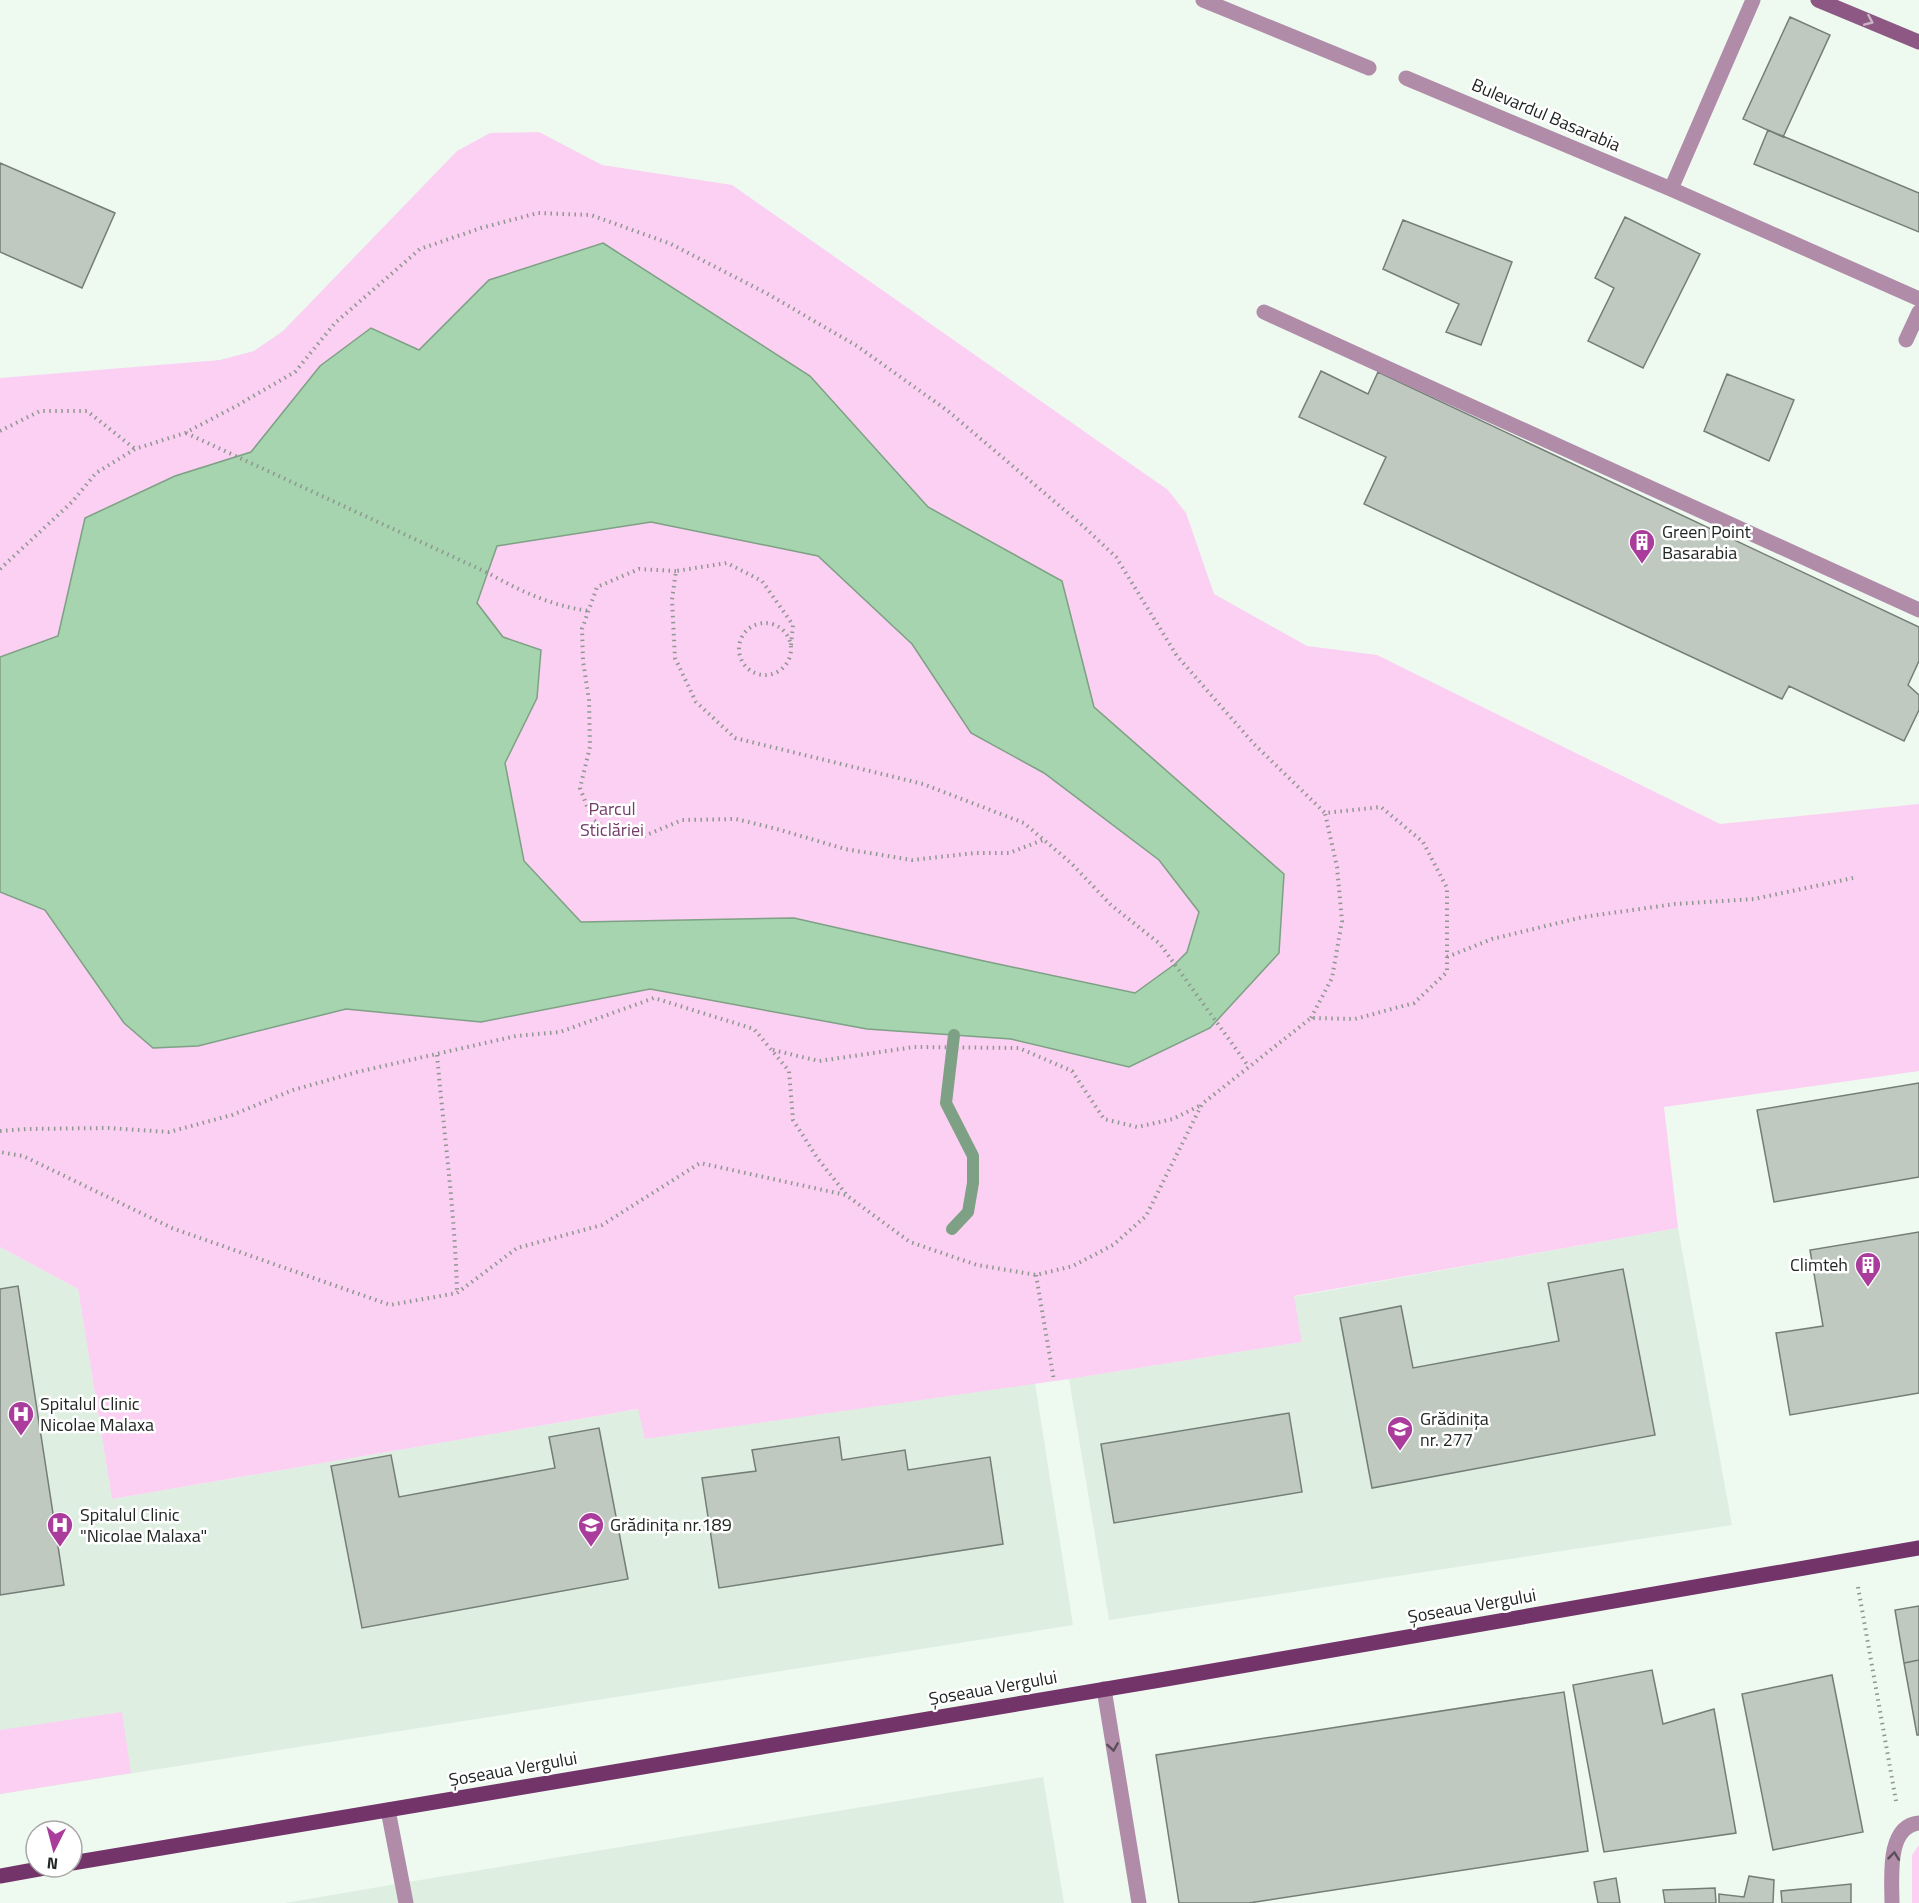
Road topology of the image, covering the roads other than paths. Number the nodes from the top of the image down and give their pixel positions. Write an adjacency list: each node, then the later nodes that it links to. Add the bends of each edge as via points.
1 (1203, 0): 5 (street)
2 (1753, 0): 7 (street)
3 (1818, 0): 4 (main road, one-way to 4)
4 (1919, 42)
5 (1369, 68)
6 (1406, 78): 7 (street, Bulevardul Basarabia)
7 (1671, 189): 8 (street, Bulevardul Basarabia)
8 (1919, 299)
9 (1264, 312): 12 (street)
10 (1919, 312): 11 (street)
11 (1906, 340)
12 (1919, 610)
13 (1919, 1548): 14 (main road, Șoseaua Vergului)
14 (1104, 1689): 15 (main road, Șoseaua Vergului); 21 (street, one-way to 21)
15 (388, 1809): 17 (main road, Șoseaua Vergului); 20 (street)
16 (1919, 1823): 22 (street, one-way to 16, via 1895,1843 1901,1830)
17 (84, 1861)
18 (24, 1871): 19 (main road)
19 (0, 1875)
20 (406, 1903)
21 (1138, 1903)
22 (1892, 1903)

